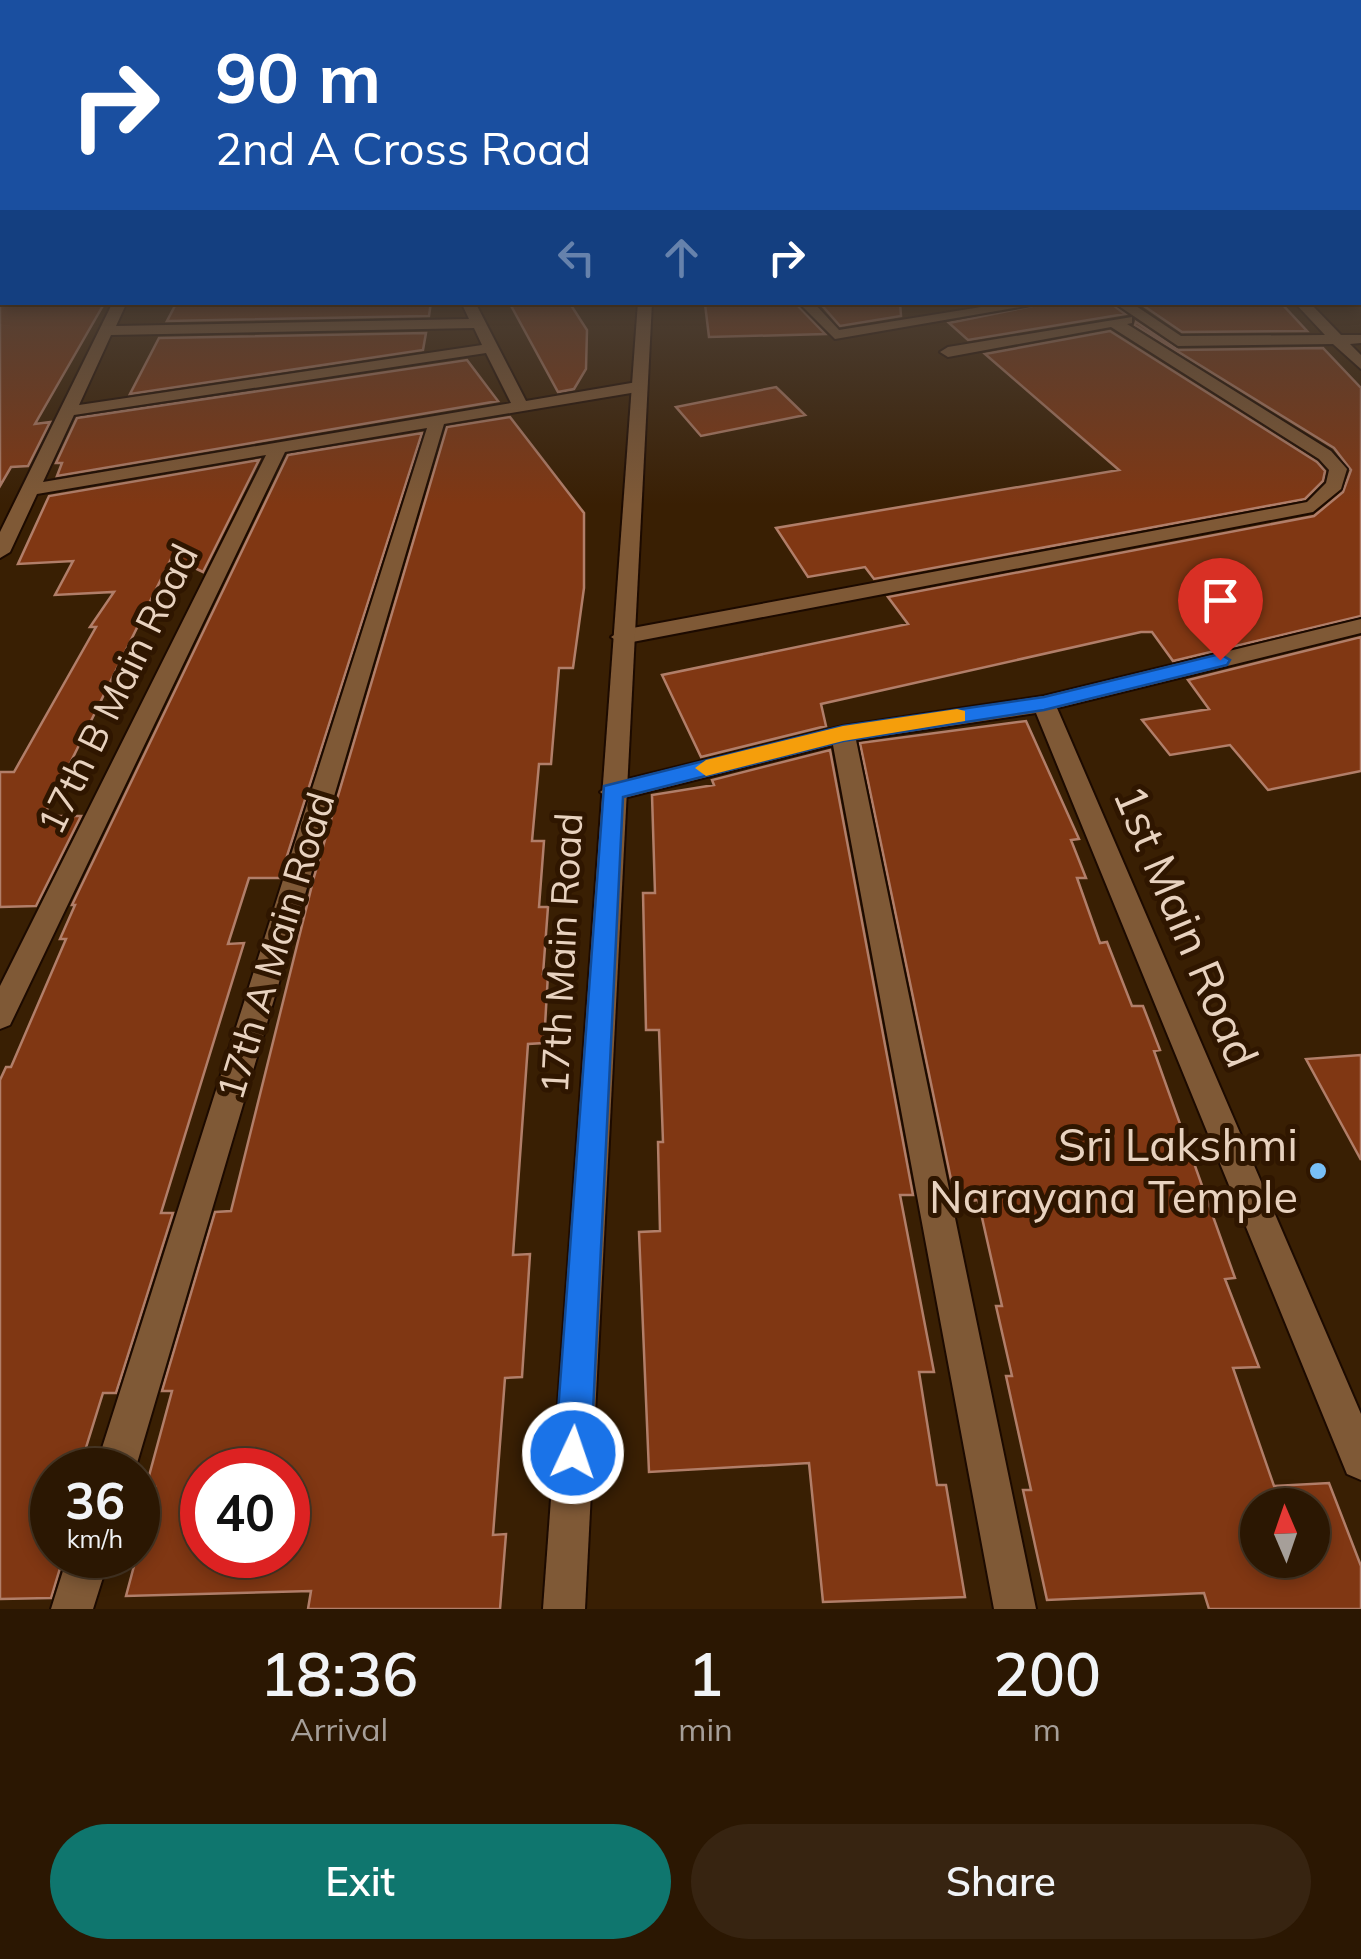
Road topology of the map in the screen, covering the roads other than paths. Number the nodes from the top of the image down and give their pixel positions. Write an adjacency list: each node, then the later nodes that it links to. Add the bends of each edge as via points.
1 (95, 355): 8 (street)
2 (444, 355): 8 (street)
3 (495, 355): 7 (street)
4 (640, 355): 6 (street, 17th Main Road)
5 (1179, 355): 14 (street, via 1325,455 1338,469 1335,485 1313,506)
6 (637, 388): 7 (street); 14 (street, 17th Main Road)
7 (521, 407): 9 (street)
8 (69, 411): 11 (street)
9 (437, 421): 10 (street); 19 (street, 17th A Main Road)
10 (278, 448): 11 (street); 18 (street, 17th B Main Road)
11 (32, 490): 12 (street)
12 (0, 552)
13 (1361, 626): 15 (street)
14 (622, 637): 17 (street, 17th Main Road)
15 (1044, 704): 16 (street); 20 (street, 1st Main Road)
16 (843, 734): 17 (street); 24 (street)
17 (612, 792): 23 (street, 17th Main Road)
18 (0, 1016)
19 (122, 1448)
20 (1361, 1460)
21 (82, 1578): 22 (street)
22 (72, 1609)
23 (564, 1609)
24 (1015, 1609)

